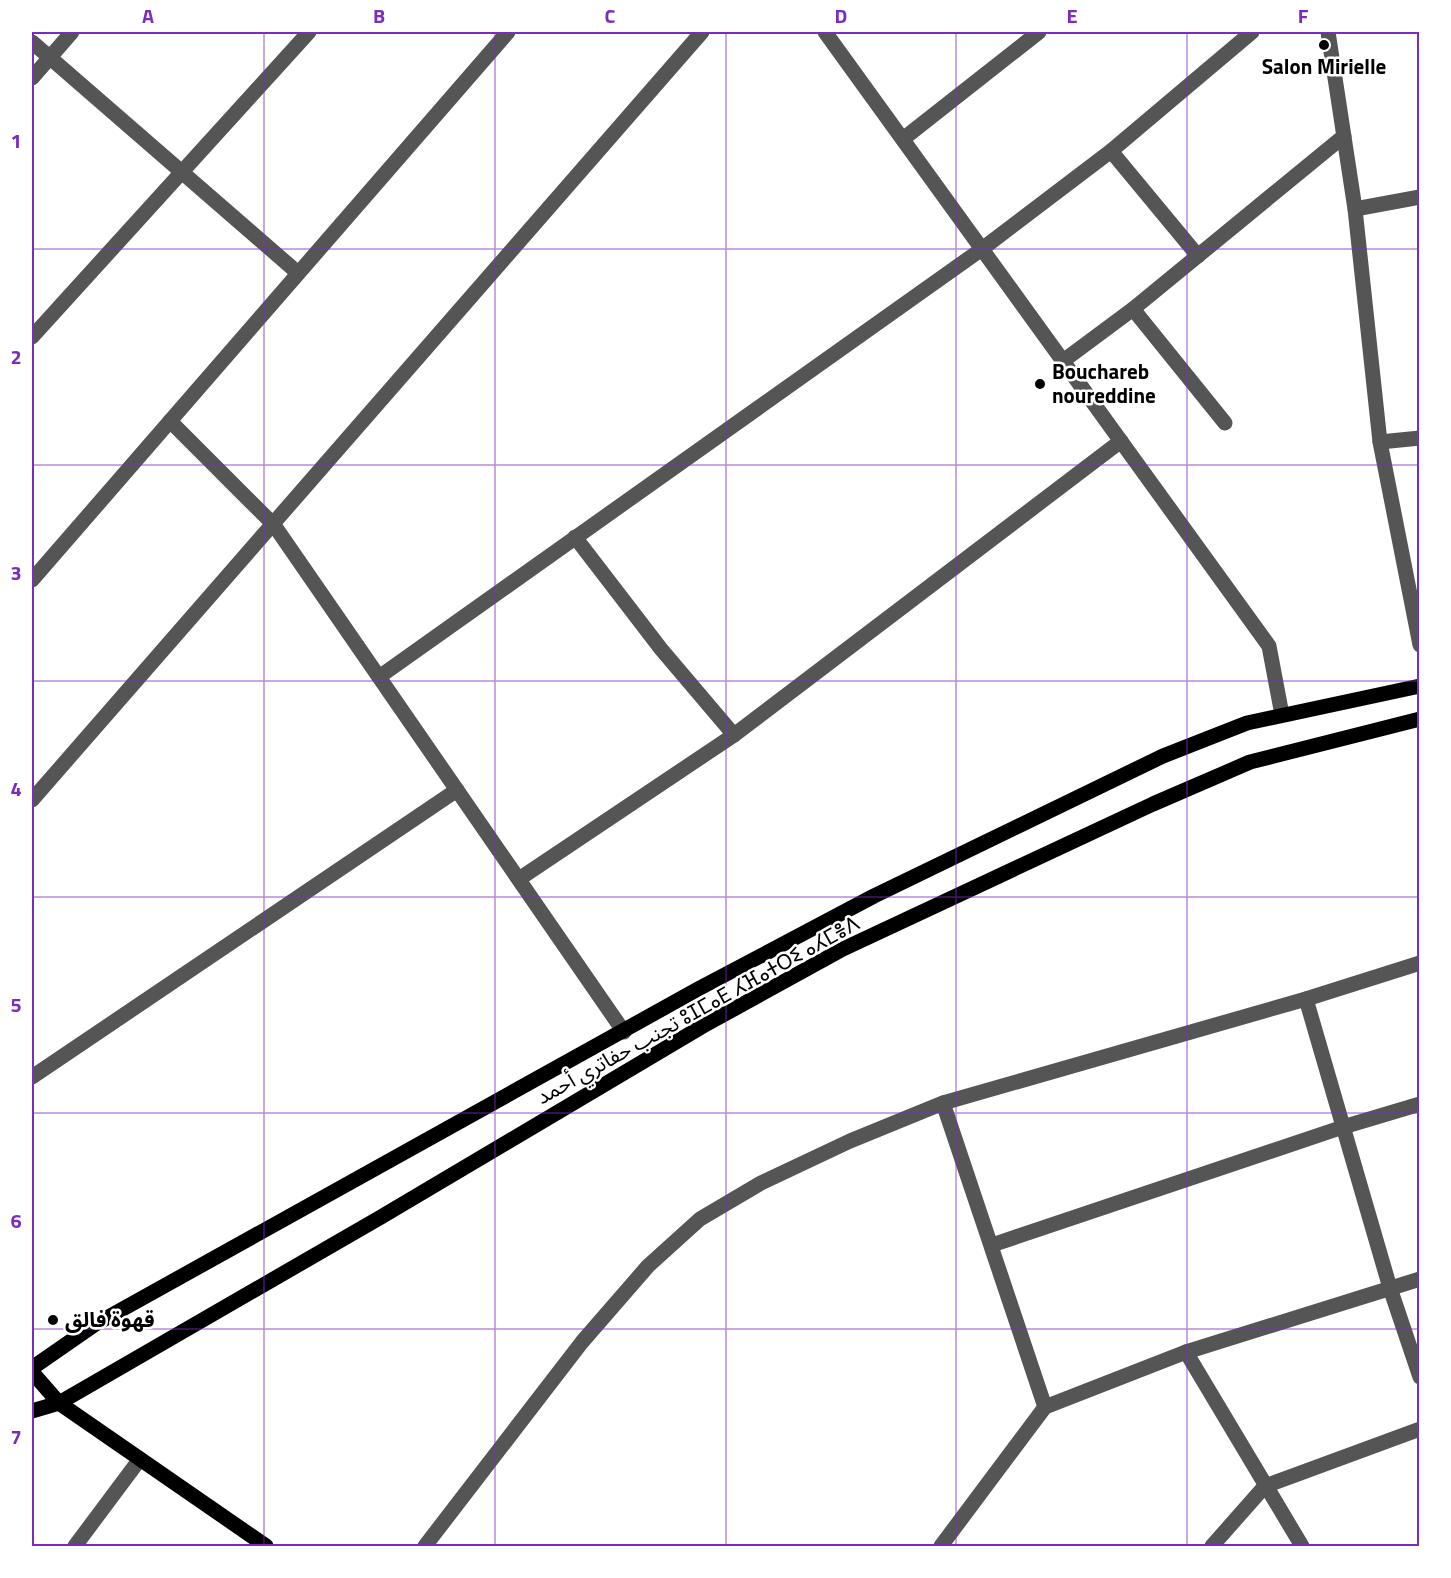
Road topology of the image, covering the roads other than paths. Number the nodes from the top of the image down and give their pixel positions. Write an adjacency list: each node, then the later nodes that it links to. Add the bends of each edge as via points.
1 (72, 32): 10 (street)
2 (309, 32): 15 (street)
3 (508, 32): 20 (street)
4 (702, 32): 29 (street)
5 (825, 32): 13 (street)
6 (1039, 32): 13 (street)
7 (1252, 32): 14 (street)
8 (1328, 32): 12 (street)
9 (32, 42): 10 (street)
10 (49, 58): 11 (street); 15 (street)
11 (32, 78)
12 (1344, 136): 17 (street); 19 (street)
13 (903, 139): 18 (street)
14 (1111, 150): 18 (street); 19 (street)
15 (182, 172): 20 (street); 22 (street)
16 (1419, 197): 17 (street)
17 (1355, 209): 28 (street)
18 (982, 249): 23 (street); 30 (street)
19 (1198, 256): 21 (street)
20 (298, 273): 24 (street)
21 (1133, 309): 23 (street); 25 (street)
22 (32, 337)
23 (1064, 361): 27 (street)
24 (170, 421): 29 (street); 31 (street)
25 (1225, 423)
26 (1419, 438): 28 (street)
27 (1121, 441): 35 (street, via 1269,646); 37 (street)
28 (1380, 442): 32 (street)
29 (274, 525): 33 (street); 39 (street)
30 (575, 537): 33 (street); 37 (street, via 661,649)
31 (32, 580)
32 (1419, 645)
33 (379, 677): 38 (street)
34 (1419, 686): 35 (main road, تجنب حفاتري أحمد ⵓⵊⵎⴰⴹ ⵃⴼⴰⵜⵔⵉ ⴰⵃⵎⴻⴷ)
35 (1282, 715): 43 (main road, تجنب حفاتري أحمد ⵓⵊⵎⴰⴹ ⵃⴼⴰⵜⵔⵉ ⴰⵃⵎⴻⴷ, via 1247,723 1152,761 874,896)
36 (1419, 719): 55 (main road, تجنب حفاتري أحمد ⵓⵊⵎⴰⴹ ⵃⴼⴰⵜⵔⵉ ⴰⵃⵎⴻⴷ, via 1250,762 843,949 703,1026)
37 (734, 735): 40 (street)
38 (457, 790): 40 (street); 44 (street)
39 (32, 800)
40 (519, 879): 43 (street)
41 (1419, 963): 42 (street)
42 (1306, 999): 45 (street); 47 (street)
43 (624, 1032): 52 (main road, تجنب حفاتري أحمد ⵓⵊⵎⴰⴹ ⵃⴼⴰⵜⵔⵉ ⴰⵃⵎⴻⴷ, via 94,1325)
44 (32, 1077)
45 (943, 1103): 48 (street); 63 (street, via 761,1183 700,1219 648,1266 582,1342)
46 (1419, 1104): 47 (street)
47 (1343, 1127): 48 (street); 50 (street)
48 (992, 1245): 56 (street)
49 (1419, 1279): 50 (street)
50 (1390, 1288): 51 (street); 54 (street)
51 (1186, 1352): 56 (street); 60 (street)
52 (32, 1368)
53 (32, 1372): 55 (main road)
54 (1419, 1377)
55 (59, 1403): 57 (main road, تجنب حفاتري أحمد ⵓⵊⵎⴰⴹ ⵃⴼⴰⵜⵔⵉ ⴰⵃⵎⴻⴷ); 59 (main road)
56 (1045, 1407): 64 (street)
57 (32, 1411)
58 (1419, 1429): 60 (street)
59 (140, 1459): 61 (street); 62 (main road)
60 (1265, 1486): 65 (street); 66 (street)
61 (75, 1546)
62 (266, 1546)
63 (425, 1546)
64 (941, 1546)
65 (1212, 1546)
66 (1302, 1546)

